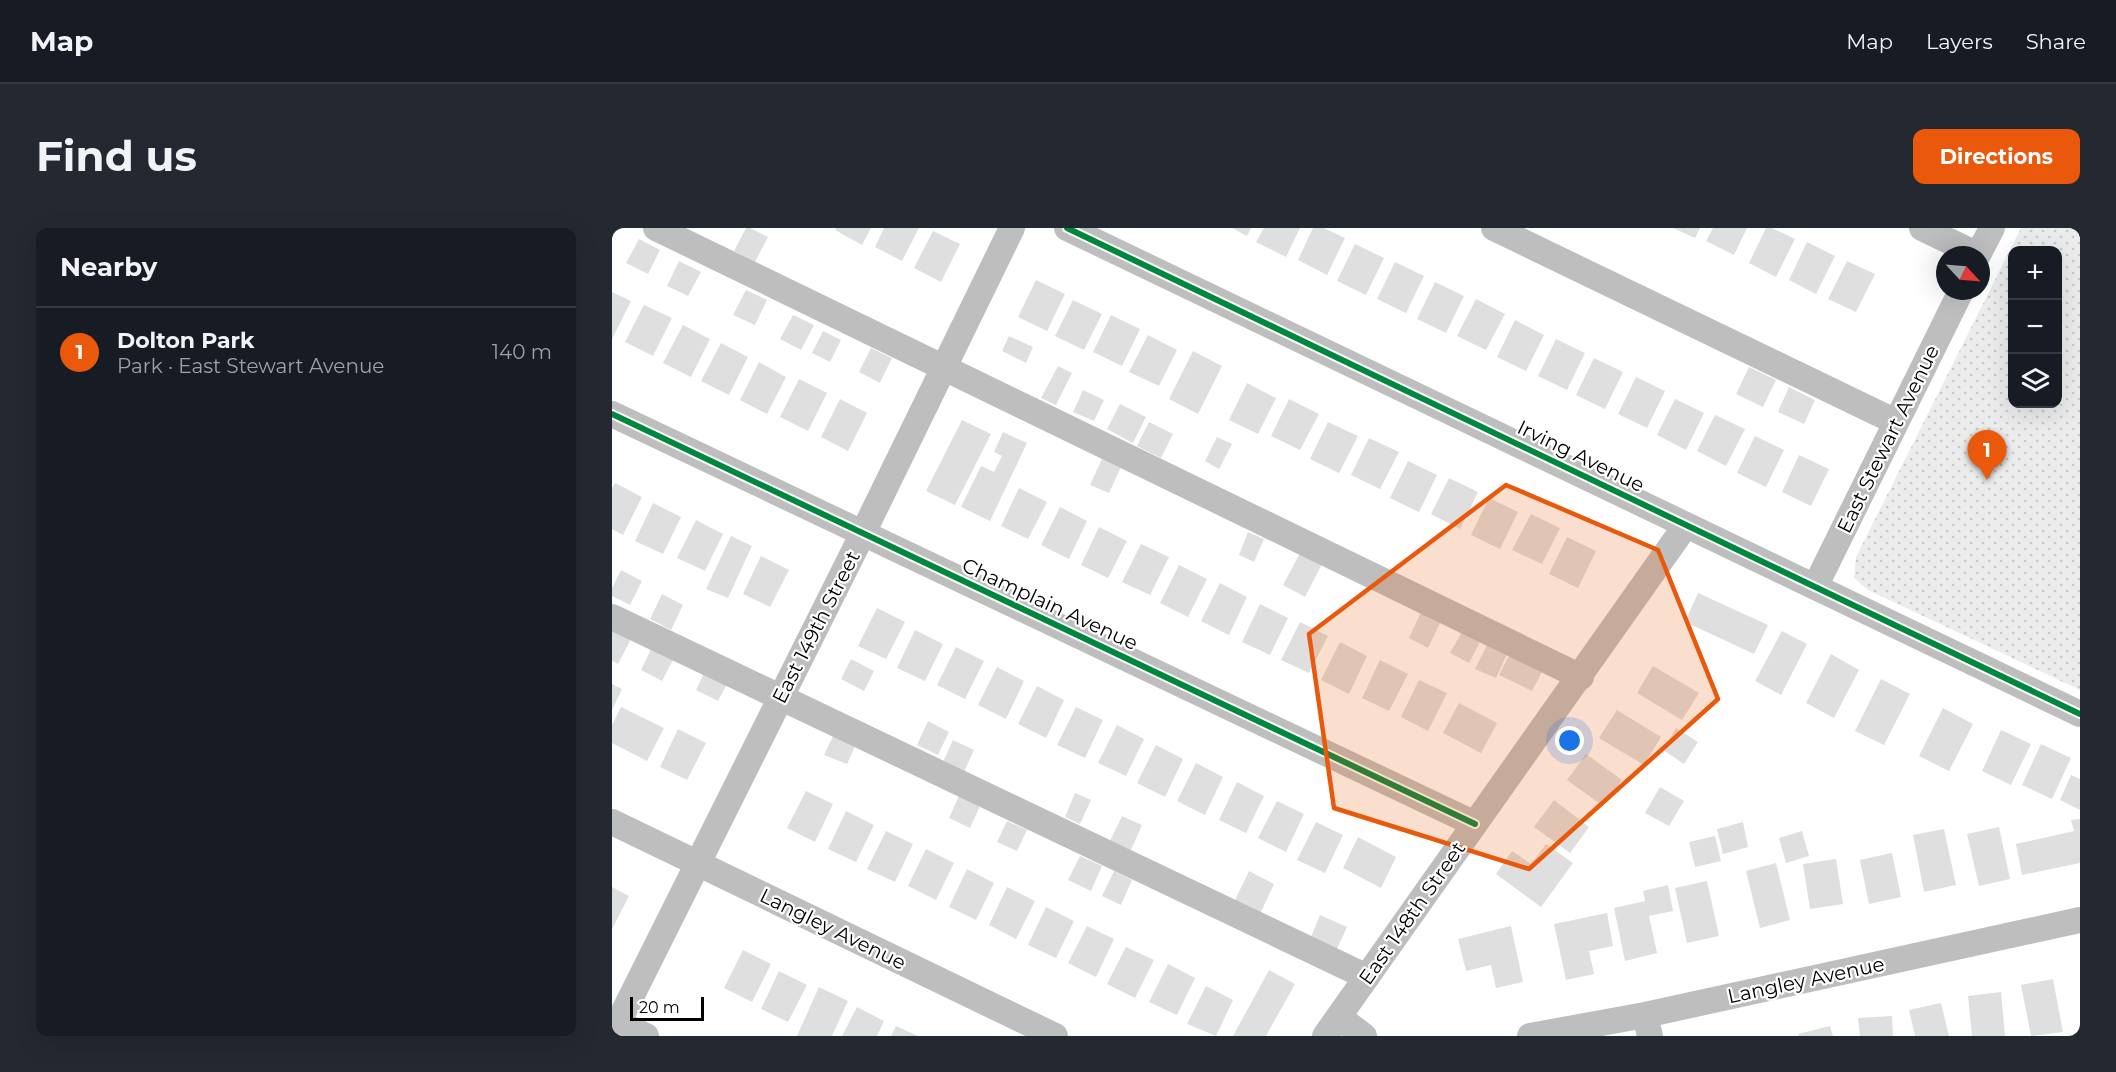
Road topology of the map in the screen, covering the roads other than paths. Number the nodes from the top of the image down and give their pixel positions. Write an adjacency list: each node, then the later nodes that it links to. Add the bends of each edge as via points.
1 (656, 228): 10 (street)
2 (1012, 228): 10 (street, East 149th Street)
3 (1067, 228): 13 (street, Irving Avenue)
4 (1494, 228): 12 (street)
5 (1922, 228): 7 (street)
6 (1992, 228): 8 (street)
7 (1959, 246)
8 (1983, 246)
9 (1957, 300): 12 (street, East Stewart Avenue)
10 (944, 366): 14 (street, East 149th Street); 17 (street)
11 (612, 414): 14 (street, Champlain Avenue)
12 (1896, 422): 15 (street, East Stewart Avenue)
13 (1686, 525): 15 (street, Irving Avenue); 17 (street, East 148th Street)
14 (863, 533): 18 (street, East 149th Street); 21 (street, Champlain Avenue)
15 (1815, 587): 19 (street, Irving Avenue)
16 (612, 617): 18 (street)
17 (1581, 677): 21 (street, East 148th Street)
18 (780, 697): 22 (street, East 149th Street); 24 (street)
19 (2080, 714)
20 (612, 822): 22 (street, Langley Avenue)
21 (1475, 824): 24 (street, East 148th Street)
22 (697, 863): 26 (street, East 149th Street); 29 (street, Langley Avenue)
23 (2080, 920): 25 (street, Langley Avenue)
24 (1367, 976): 27 (street, East 148th Street)
25 (1648, 1025): 31 (street, Langley Avenue)
26 (614, 1026): 28 (street)
27 (1332, 1026): 30 (street)
28 (646, 1036)
29 (1055, 1036)
30 (1364, 1036)
31 (1530, 1036)

